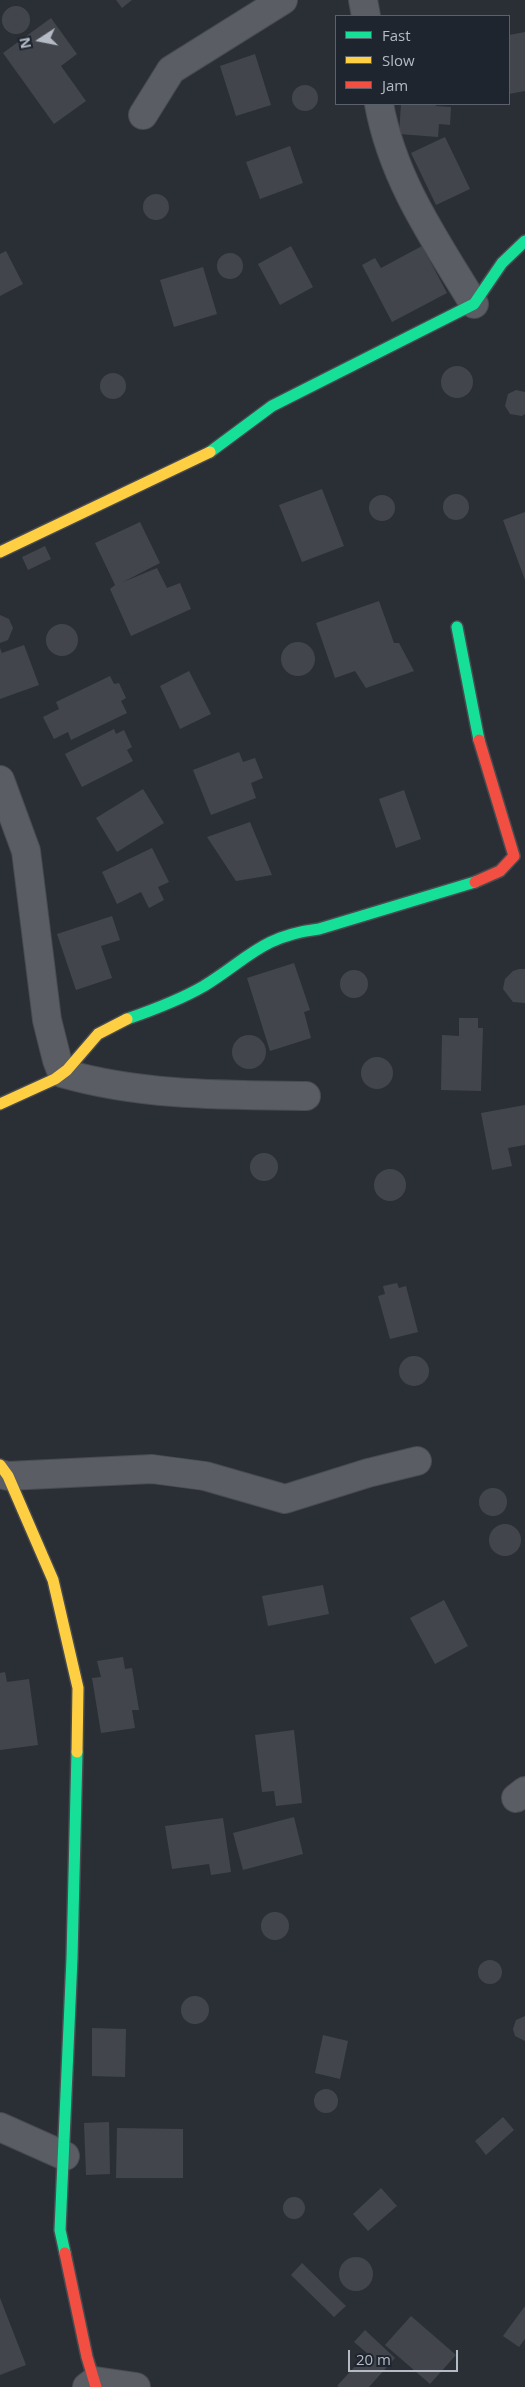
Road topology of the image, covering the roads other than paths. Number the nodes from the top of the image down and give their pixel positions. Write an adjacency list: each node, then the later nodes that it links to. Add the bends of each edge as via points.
1 (284, 0): 5 (street, via 171,70)
2 (363, 0): 3 (street)
3 (366, 15)
4 (378, 105): 7 (street, via 396,167)
5 (143, 115)
6 (525, 241): 7 (street, via 507,254 492,272)
7 (474, 304): 8 (street, via 272,406 217,449)
8 (0, 552)
9 (457, 628): 11 (street, via 476,729 514,856 509,866 480,880 319,929 280,935 246,954 209,982 165,1005 107,1028 84,1046)
10 (0, 780): 11 (street, via 26,851 47,1020)
11 (62, 1073): 12 (street, via 95,1082 165,1092); 13 (street)
12 (306, 1096)
13 (0, 1104)
14 (417, 1461): 15 (street, via 285,1499 205,1476 152,1469)
15 (3, 1472): 17 (street, via 53,1580 78,1688)
16 (0, 2127): 17 (street)
17 (65, 2156): 18 (street, via 60,2230)
18 (93, 2385): 19 (street)
19 (136, 2387)

